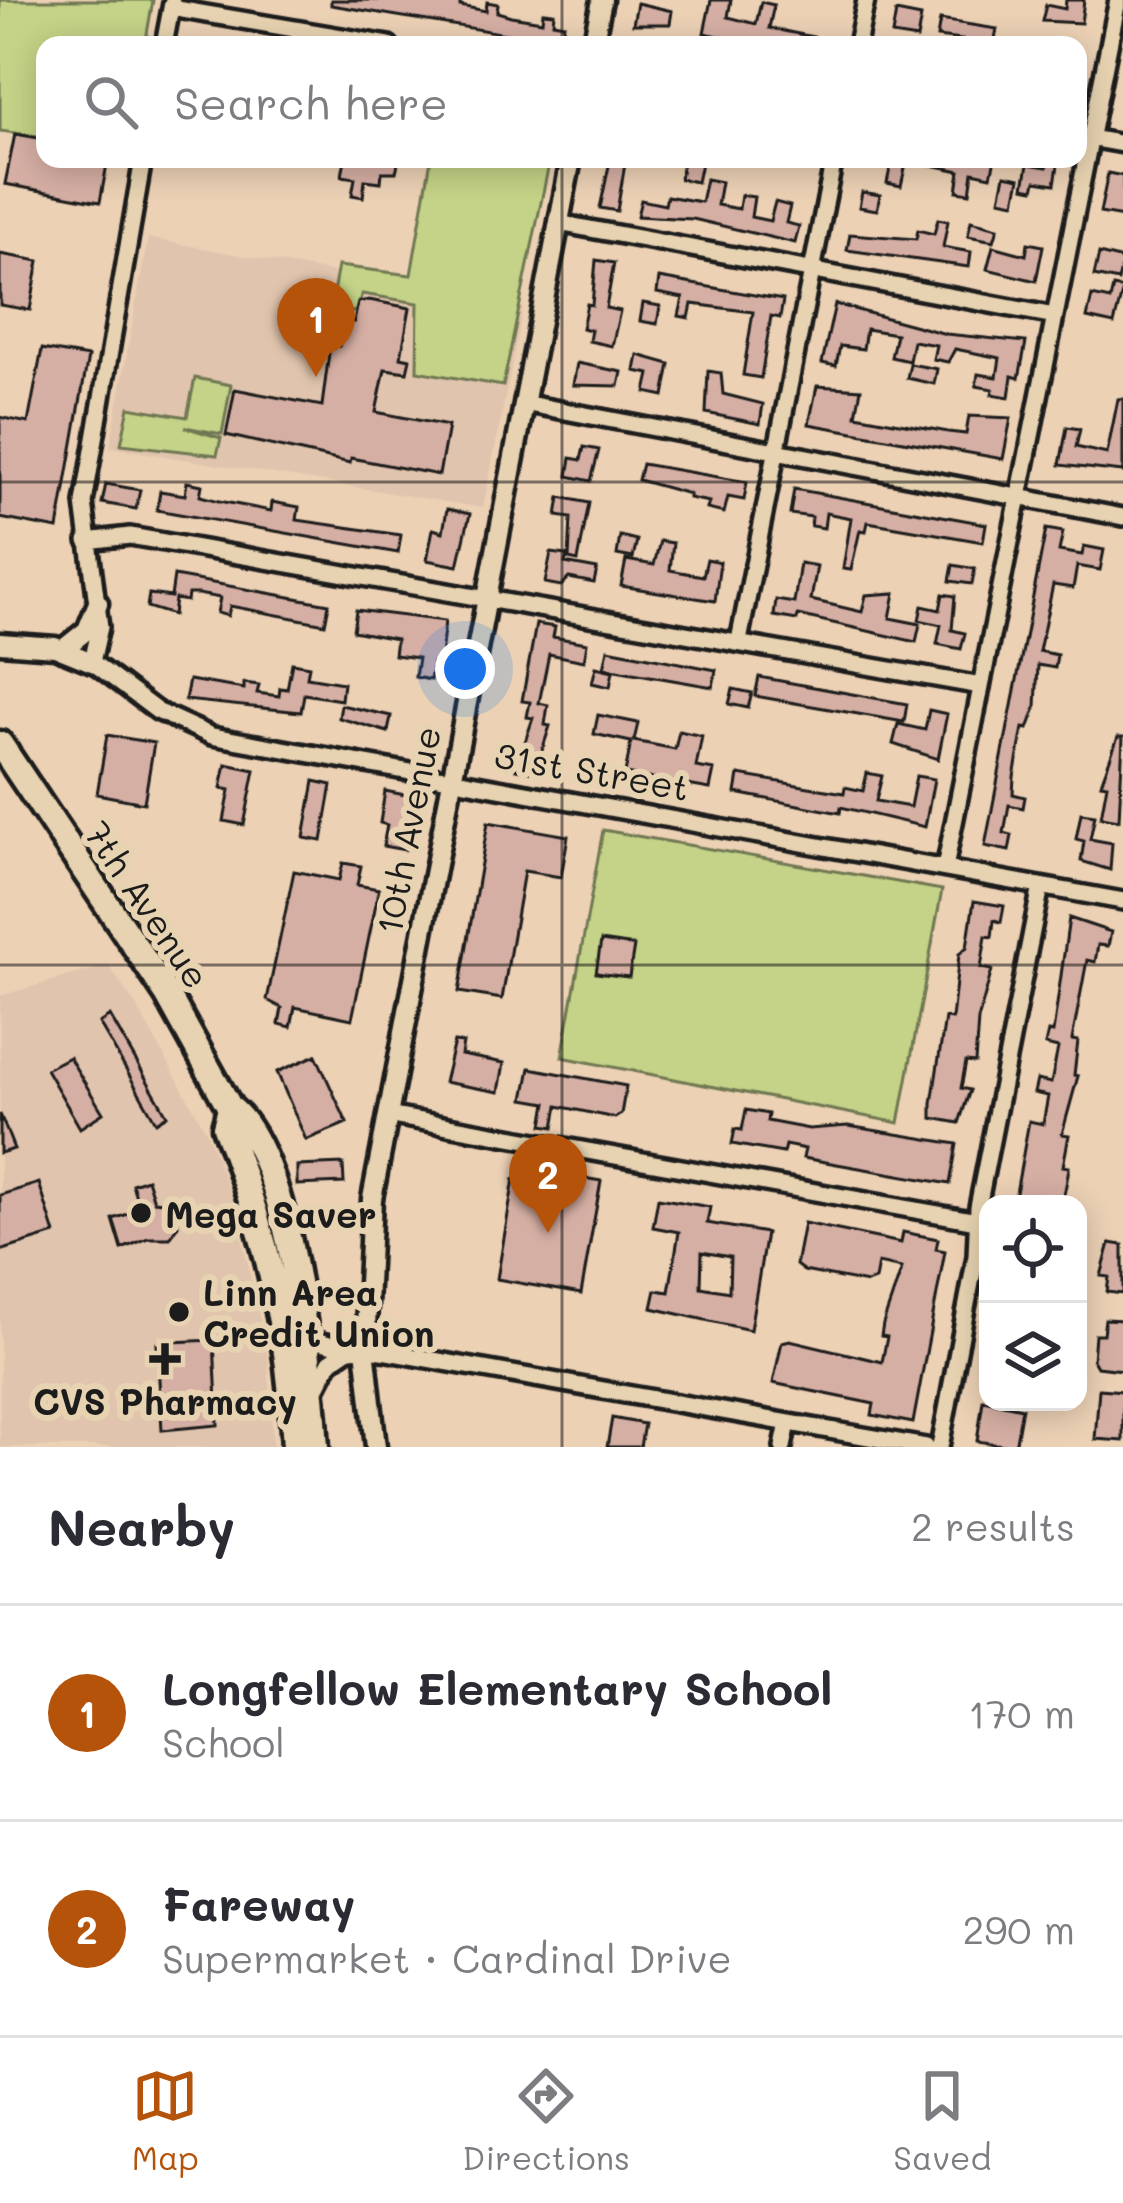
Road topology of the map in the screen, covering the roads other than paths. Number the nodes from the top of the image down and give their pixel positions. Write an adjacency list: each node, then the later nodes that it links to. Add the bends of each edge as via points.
1 (602, 0): 7 (street)
2 (866, 0): 8 (street)
3 (1118, 0): 9 (street)
4 (171, 4): 5 (street); 6 (street)
5 (166, 36)
6 (341, 36)
7 (598, 36)
8 (859, 36)
9 (1087, 125)
10 (1087, 138): 11 (street)
11 (1123, 144)
12 (141, 168): 23 (street, via 89,454)
13 (569, 168): 16 (street, 10th Avenue)
14 (832, 168): 17 (street)
15 (1079, 168): 18 (street)
16 (558, 224): 17 (street); 19 (street, 10th Avenue)
17 (812, 271): 18 (street); 20 (street)
18 (1055, 316): 21 (street)
19 (523, 404): 20 (street); 24 (street, 10th Avenue)
20 (776, 453): 21 (street); 26 (street)
21 (1019, 498): 22 (street); 30 (street)
22 (1123, 517)
23 (87, 541): 24 (street, via 130,536); 25 (street)
24 (487, 595): 26 (street); 32 (street, 10th Avenue)
25 (98, 603): 28 (street, via 87,630); 29 (street)
26 (739, 641): 30 (street)
27 (0, 643): 28 (street, 31st Street)
28 (62, 650): 29 (street, 31st Street)
29 (92, 662): 32 (street, 31st Street, via 189,729)
30 (981, 686): 33 (street)
31 (0, 744): 36 (main road, 7th Avenue, via 167,994)
32 (450, 779): 33 (street, 31st Street); 37 (street, 10th Avenue)
33 (945, 868): 34 (street, 31st Street)
34 (1041, 886): 35 (street, 31st Street); 38 (street)
35 (1123, 901)
36 (230, 1108): 39 (main road, 7th Avenue, via 244,1119 269,1180); 43 (main road, 7th Avenue, via 225,1127 285,1325)
37 (387, 1115): 38 (street); 40 (street, 10th Avenue)
38 (976, 1221): 48 (street)
39 (306, 1337): 40 (street); 41 (main road, 7th Avenue)
40 (357, 1348): 41 (street, via 330,1362); 42 (street); 45 (street, 10th Avenue)
41 (313, 1396): 44 (main road, 7th Avenue)
42 (788, 1423): 46 (street); 47 (street)
43 (295, 1447)
44 (316, 1447)
45 (376, 1447)
46 (784, 1447)
47 (926, 1447)
48 (940, 1447)

